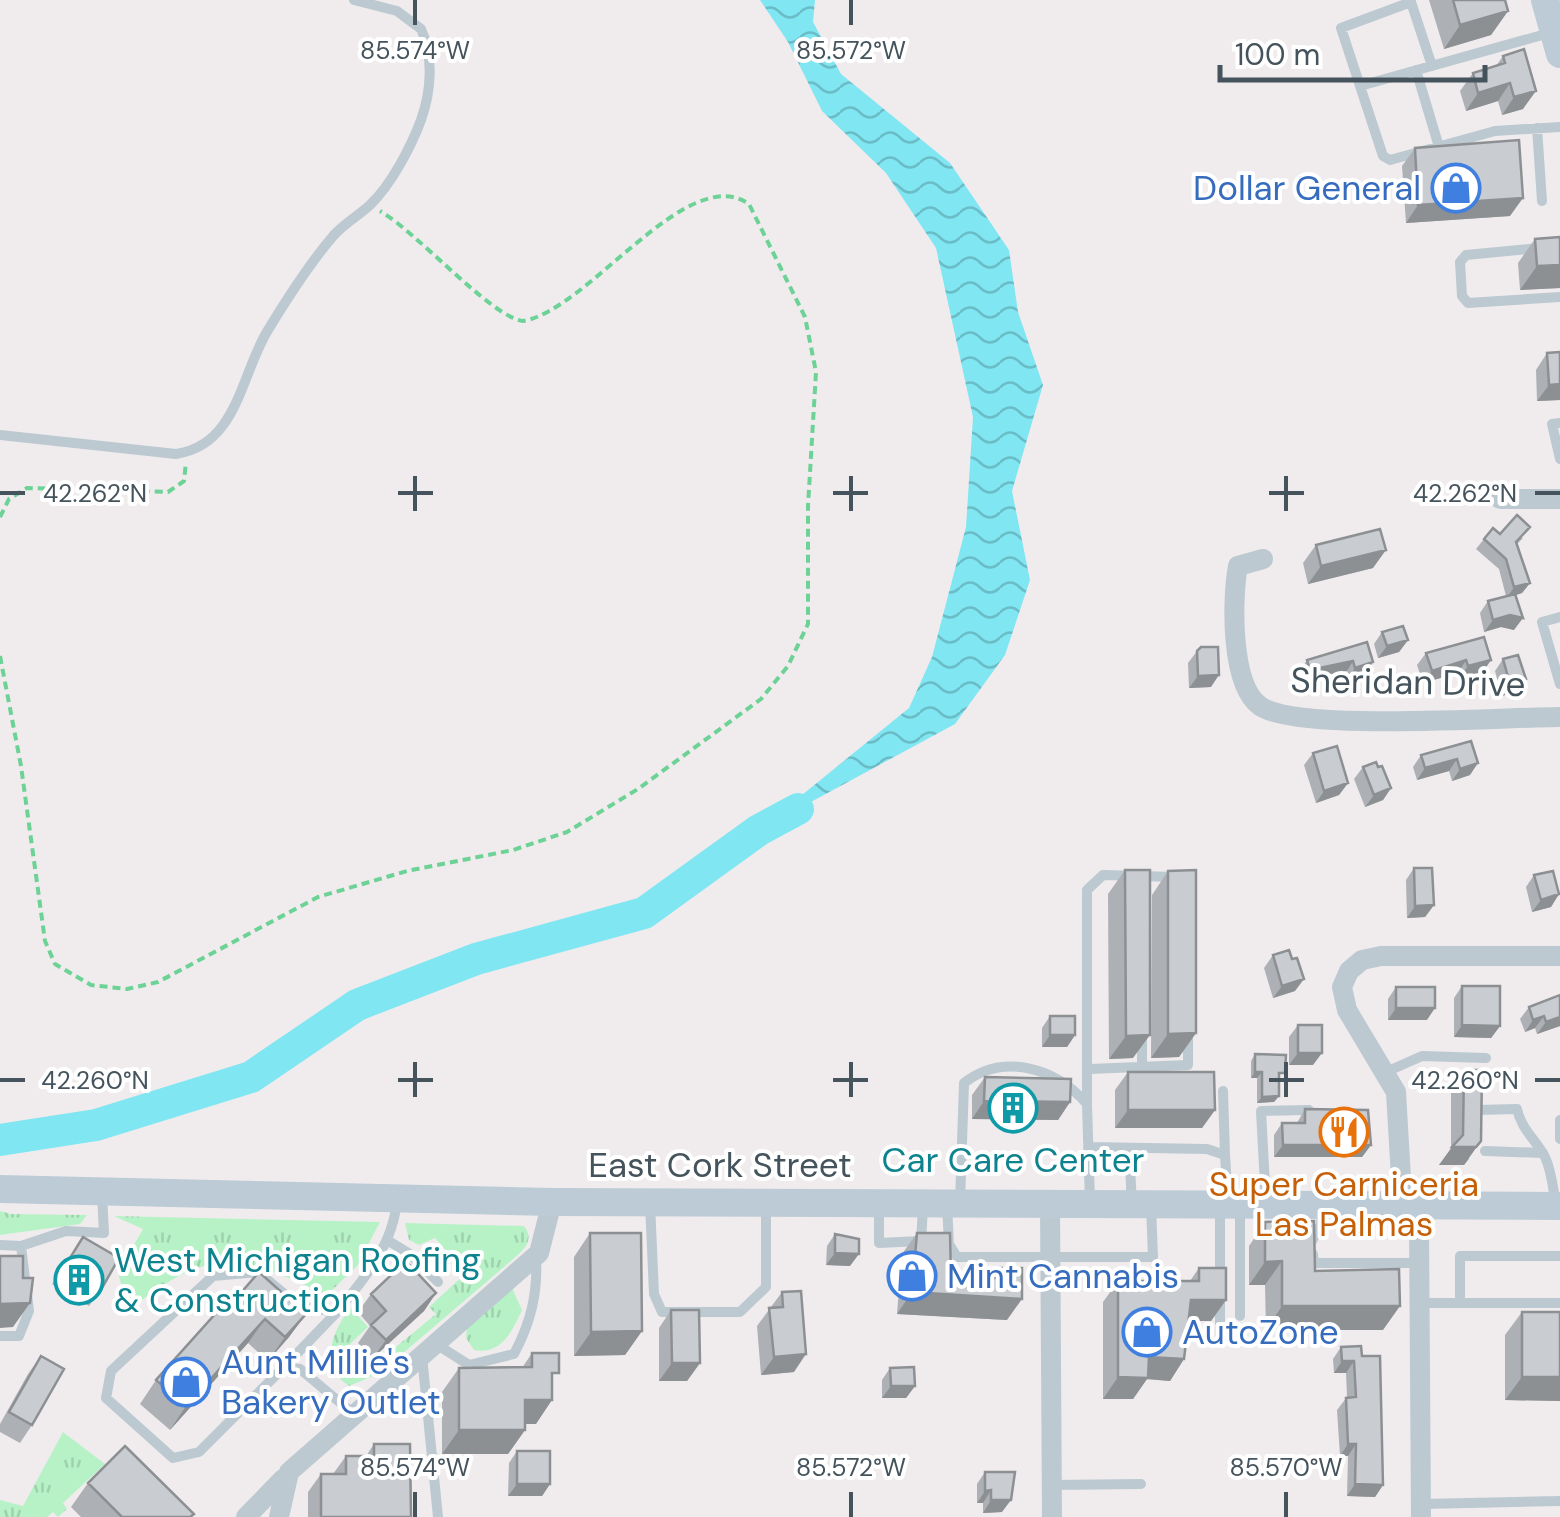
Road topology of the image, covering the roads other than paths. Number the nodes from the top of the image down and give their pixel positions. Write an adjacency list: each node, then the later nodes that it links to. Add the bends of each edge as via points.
1 (354, 0): 14 (lane, via 397,11 415,21 425,38 430,76 420,122 370,205 337,232 302,278 260,344 223,426 184,452)
2 (1544, 0): 3 (street)
3 (1557, 43): 4 (lane)
4 (1432, 66): 5 (lane); 6 (lane, via 1411,2 1341,28)
5 (1416, 70): 6 (lane); 9 (lane)
6 (1360, 86): 9 (lane, via 1383,156 1390,160)
7 (1560, 127): 8 (lane)
8 (1537, 128): 9 (lane); 10 (lane)
9 (1438, 146)
10 (1542, 202)
11 (1560, 246): 12 (lane, via 1466,254 1460,262 1468,303)
12 (1560, 298)
13 (1556, 423): 15 (lane)
14 (0, 435)
15 (1560, 459)
16 (1500, 499): 17 (street, via 1550,495)
17 (1559, 501)
18 (1262, 559): 21 (street, Sheridan Drive, via 1238,566 1231,602 1256,704 1312,717)
19 (1560, 617): 20 (lane, via 1542,622)
20 (1560, 684)
21 (1560, 717)
22 (1143, 876): 23 (lane, via 1180,877); 24 (lane); 29 (lane, via 1103,875 1087,890)
23 (1188, 889)
24 (1143, 895)
25 (1560, 956): 31 (street, via 1362,960 1342,986 1347,1010)
26 (1188, 1026): 30 (lane, via 1188,1065)
27 (1142, 1030): 30 (lane)
28 (1486, 1058): 31 (lane, via 1422,1056)
29 (1090, 1069): 30 (lane); 33 (lane)
30 (1142, 1069)
31 (1386, 1072): 54 (street, via 1396,1092)
32 (1223, 1091): 42 (lane)
33 (1087, 1104): 38 (lane); 56 (lane, via 1042,1068 991,1068 964,1084)
34 (1309, 1110): 53 (lane, via 1261,1111)
35 (1477, 1110): 41 (lane, via 1517,1109 1522,1130)
36 (1560, 1120): 37 (lane)
37 (1560, 1139)
38 (1088, 1147): 39 (lane); 51 (lane)
39 (1129, 1148): 42 (lane, via 1207,1148); 52 (lane)
40 (1485, 1151): 41 (lane)
41 (1543, 1153): 55 (lane)
42 (1224, 1155): 53 (lane)
43 (0, 1189): 44 (street, East Cork Street)
44 (102, 1193): 45 (street, East Cork Street); 62 (lane, via 104,1233 66,1231)
45 (397, 1199): 46 (street, East Cork Street); 59 (lane)
46 (552, 1202): 47 (street, East Cork Street); 63 (street)
47 (650, 1202): 48 (street, East Cork Street); 48 (lane, via 654,1294 662,1312 740,1312 766,1287)
48 (766, 1203): 49 (street, East Cork Street)
49 (879, 1204): 56 (street, East Cork Street); 58 (lane, via 879,1243 921,1240)
50 (1050, 1204): 51 (street, East Cork Street); 56 (street, East Cork Street); 65 (street)
51 (1090, 1204): 52 (street, East Cork Street)
52 (1142, 1204): 53 (street, East Cork Street); 65 (lane, via 1152,1257)
53 (1238, 1205): 57 (street, East Cork Street); 72 (lane); 74 (lane)
54 (1409, 1205): 55 (street, East Cork Street); 57 (street, East Cork Street); 66 (street, via 1419,1225)
55 (1558, 1206)
56 (945, 1211): 58 (lane); 58 (lane); 65 (lane, via 957,1257)
57 (1309, 1212): 60 (lane); 60 (lane, via 1321,1225)
58 (922, 1233)
59 (387, 1240): 67 (lane); 71 (lane)
60 (1312, 1240): 66 (lane, via 1314,1263)
61 (0, 1245): 62 (lane)
62 (21, 1246): 73 (lane, via 29,1311 19,1336)
63 (536, 1256): 75 (street); 75 (lane, via 532,1314 514,1354 468,1365)
64 (1560, 1256): 69 (lane, via 1460,1256)
65 (1050, 1257): 80 (street)
66 (1419, 1262): 68 (street)
67 (438, 1282)
68 (1420, 1302): 69 (lane); 82 (street)
69 (1460, 1302): 70 (lane)
70 (1560, 1303)
71 (336, 1312): 76 (lane); 76 (lane, via 299,1306 258,1272 213,1276 111,1371 106,1398 172,1458 199,1452)
72 (1240, 1316)
73 (0, 1336)
74 (1220, 1339)
75 (428, 1349): 77 (street); 85 (lane)
76 (284, 1367): 77 (lane, via 300,1370)
77 (356, 1416): 78 (street)
78 (289, 1472): 83 (street); 84 (street)
79 (1141, 1484): 80 (lane)
80 (1052, 1485): 86 (street)
81 (1560, 1501): 82 (lane)
82 (1421, 1510)
83 (246, 1517)
84 (279, 1517)
85 (438, 1517)
86 (1052, 1517)

